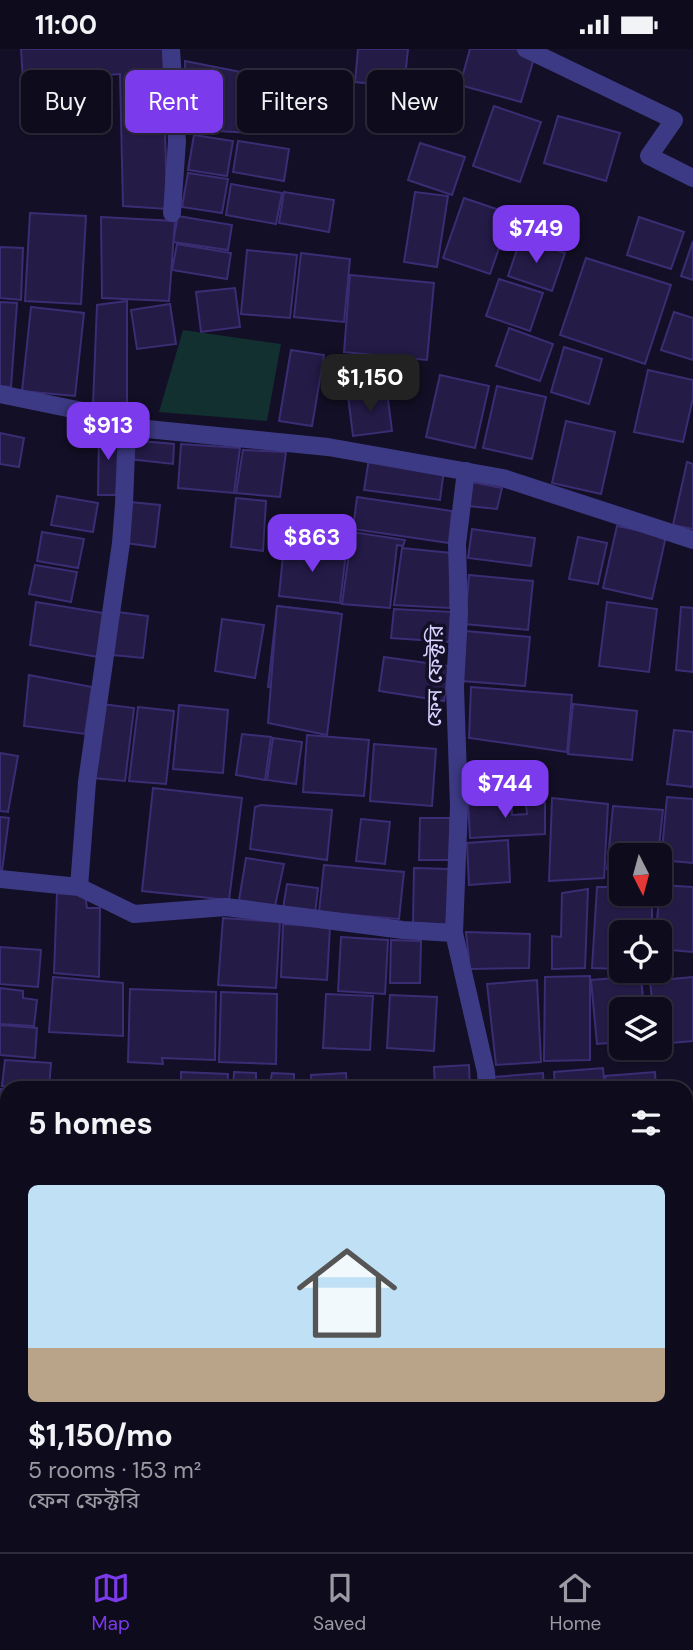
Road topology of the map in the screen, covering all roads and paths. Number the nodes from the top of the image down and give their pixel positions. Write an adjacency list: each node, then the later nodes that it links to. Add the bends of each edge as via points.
1 (171, 49): 4 (street, via 177,141)
2 (526, 49): 3 (street, via 674,120 649,156)
3 (693, 178)
4 (172, 213)
5 (0, 394): 6 (street, via 87,412)
6 (127, 427): 7 (street, via 328,447); 10 (street, via 121,543 87,782)
7 (466, 471): 8 (street, via 503,478); 11 (street, ফেন ফেক্টরি, via 457,544 459,806)
8 (693, 540)
9 (0, 879): 10 (street)
10 (79, 887): 11 (street, via 134,914 226,907)
11 (454, 933): 12 (street, ফেন ফেক্টরি)
12 (487, 1081)

